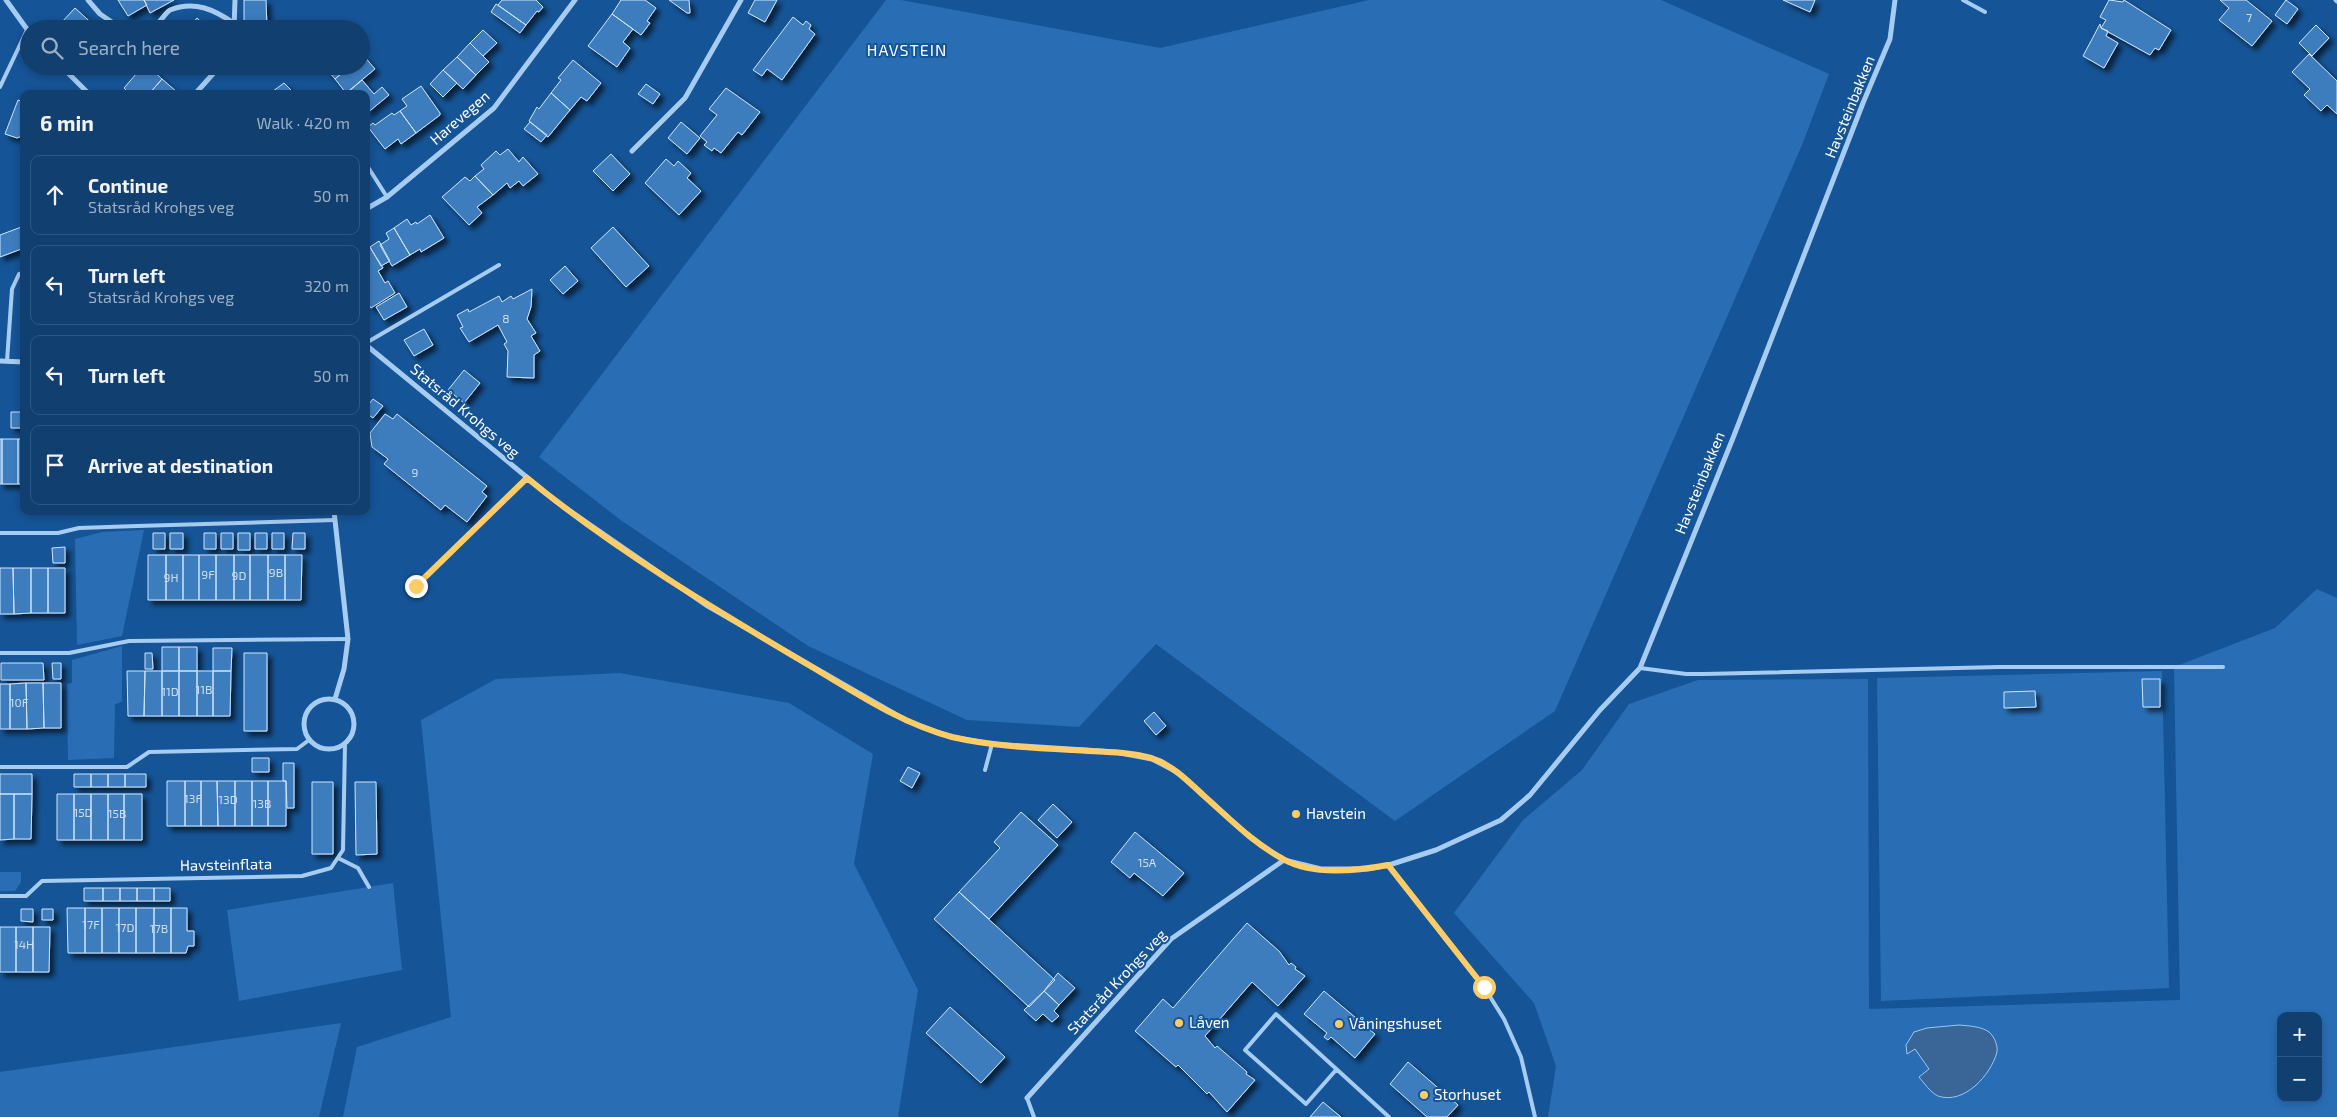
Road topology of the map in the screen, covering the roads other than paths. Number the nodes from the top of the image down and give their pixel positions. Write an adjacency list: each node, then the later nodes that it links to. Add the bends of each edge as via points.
1 (6, 0): 9 (street)
2 (88, 0): 10 (street)
3 (235, 0): 13 (street)
4 (575, 0): 22 (street, Harevegen, via 494,108)
5 (741, 0): 20 (street, via 685,98)
6 (1895, 0): 39 (street, Havsteinbakken, via 1890,39)
7 (1963, 0): 8 (lane)
8 (1985, 12)
9 (20, 20)
10 (109, 20)
11 (161, 20): 12 (street, via 170,10 193,2 206,4)
12 (226, 20)
13 (235, 20)
14 (20, 47): 17 (lane)
15 (70, 75): 18 (street)
16 (212, 75): 19 (street)
17 (0, 87)
18 (85, 90)
19 (199, 90)
20 (632, 151)
21 (370, 170): 22 (lane)
22 (387, 197): 23 (street, Harevegen)
23 (370, 207)
24 (499, 266): 26 (lane, Statsråd Krohgs veg)
25 (20, 274): 29 (lane, via 12,289)
26 (370, 342)
27 (370, 347): 31 (street, Statsråd Krohgs veg)
28 (0, 361): 29 (street)
29 (7, 361): 30 (street)
30 (20, 362)
31 (527, 478): 35 (lane); 43 (street, Statsråd Krohgs veg, via 706,605 831,678 907,721 951,737)
32 (334, 515): 33 (street)
33 (335, 520): 34 (lane, via 117,526 58,533); 36 (street)
34 (0, 532)
35 (416, 586)
36 (348, 639): 37 (lane, via 129,641 70,654); 40 (street)
37 (0, 653)
38 (2223, 667): 39 (lane, via 1999,667 1704,674)
39 (1640, 668): 48 (street, Havsteinbakken, via 1600,710 1530,795 1501,820 1436,850)
40 (335, 699): 41 (street, via 326,698 308,709 304,724); 42 (street, via 343,702 354,717 353,734)
41 (309, 740): 42 (street, via 328,750); 44 (lane, via 297,749 149,752 128,767)
42 (345, 744): 46 (lane, via 343,850)
43 (992, 744): 45 (lane); 47 (street, Statsråd Krohgs veg, via 1115,752 1152,759 1179,774 1251,838)
44 (0, 767)
45 (985, 770)
46 (338, 858): 49 (lane, via 358,868); 50 (lane, Havsteinflata, via 331,868 302,876 42,881 26,896)
47 (1284, 860): 48 (street, Statsråd Krohgs veg, via 1320,869 1368,869); 52 (street, Statsråd Krohgs veg, via 1171,939)
48 (1388, 865): 55 (lane, via 1484,987 1504,1019 1522,1057)
49 (369, 887)
50 (0, 896)
51 (1336, 1070): 51 (lane, via 1276,1014 1245,1050 1306,1104); 54 (lane)
52 (1027, 1098): 53 (lane)
53 (1034, 1117)
54 (1389, 1117)
55 (1535, 1117)

